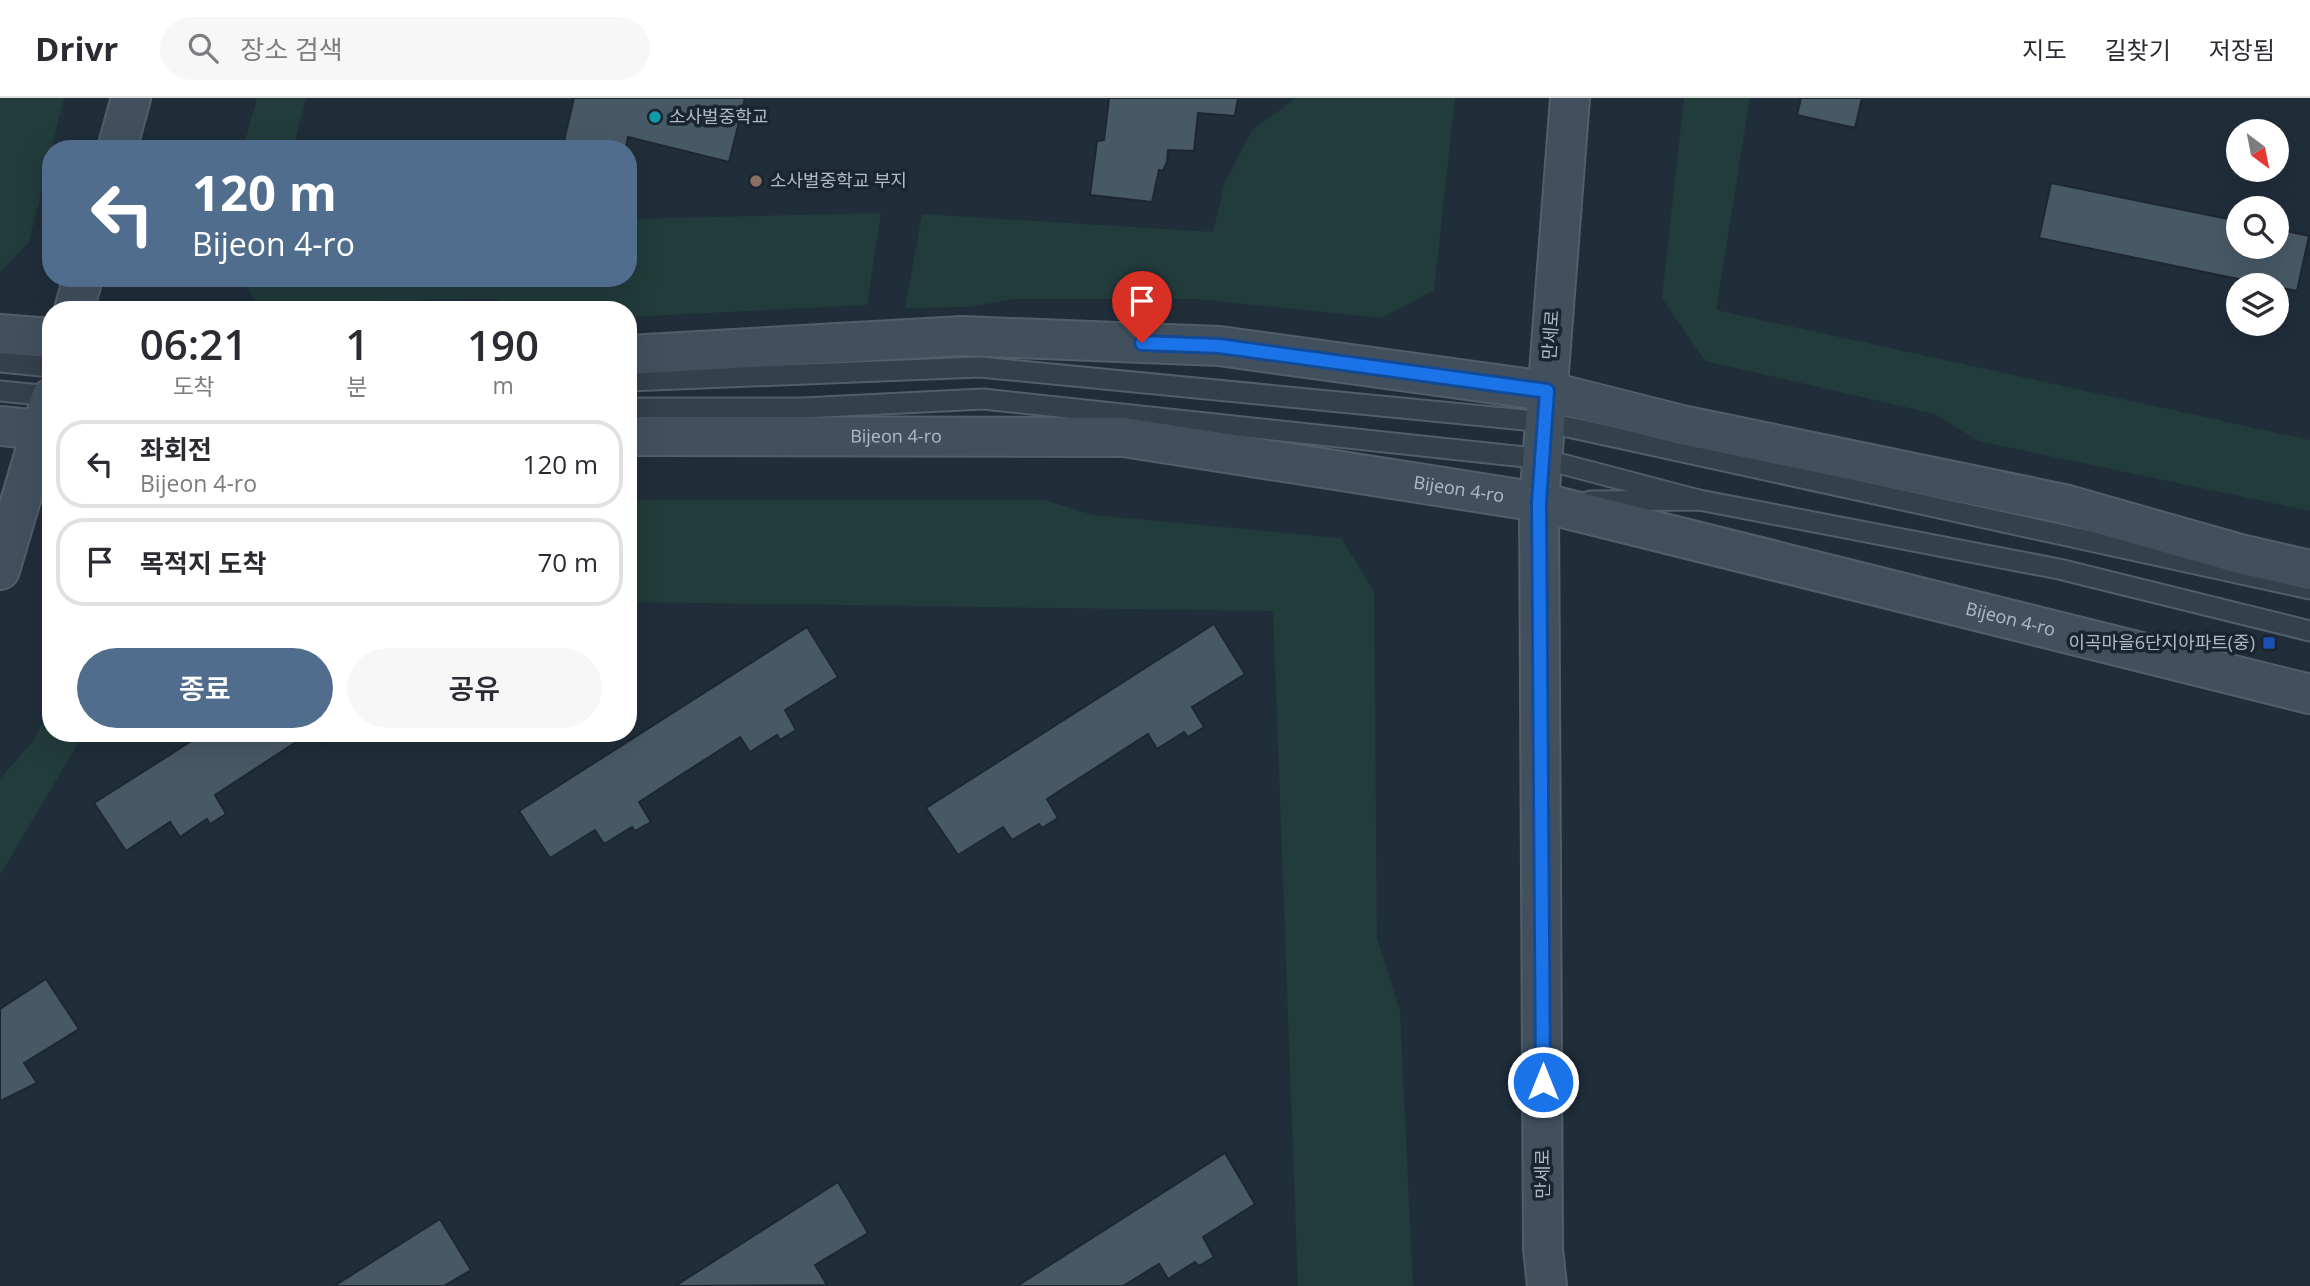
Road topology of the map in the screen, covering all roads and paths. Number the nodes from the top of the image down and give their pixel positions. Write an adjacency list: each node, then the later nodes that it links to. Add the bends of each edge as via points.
1 (131, 98): 3 (main road)
2 (1570, 98): 14 (main road, 만세로)
3 (119, 140)
4 (0, 334): 5 (main road)
5 (42, 337)
6 (637, 354): 14 (main road, via 962,336 1219,346)
7 (0, 362): 8 (lane)
8 (42, 366)
9 (637, 382): 14 (lane, via 980,366)
10 (0, 391): 12 (lane)
11 (637, 408): 14 (lane, via 803,408 983,399)
12 (42, 411)
13 (42, 416): 15 (main road)
14 (1545, 424): 18 (lane); 19 (main road, 만세로); 20 (main road, via 1682,425 2064,504); 23 (lane)
15 (0, 426)
16 (42, 436): 22 (main road)
17 (637, 436): 19 (main road, Bijeon 4-ro, via 1124,437)
18 (1699, 500): 19 (lane); 24 (lane, via 2059,569)
19 (1539, 502): 25 (main road, Bijeon 4-ro); 26 (main road, 만세로)
20 (2240, 554): 21 (main road); 23 (lane)
21 (2310, 569)
22 (0, 570)
23 (2310, 588)
24 (2310, 631)
25 (2310, 694)
26 (1547, 1286)

